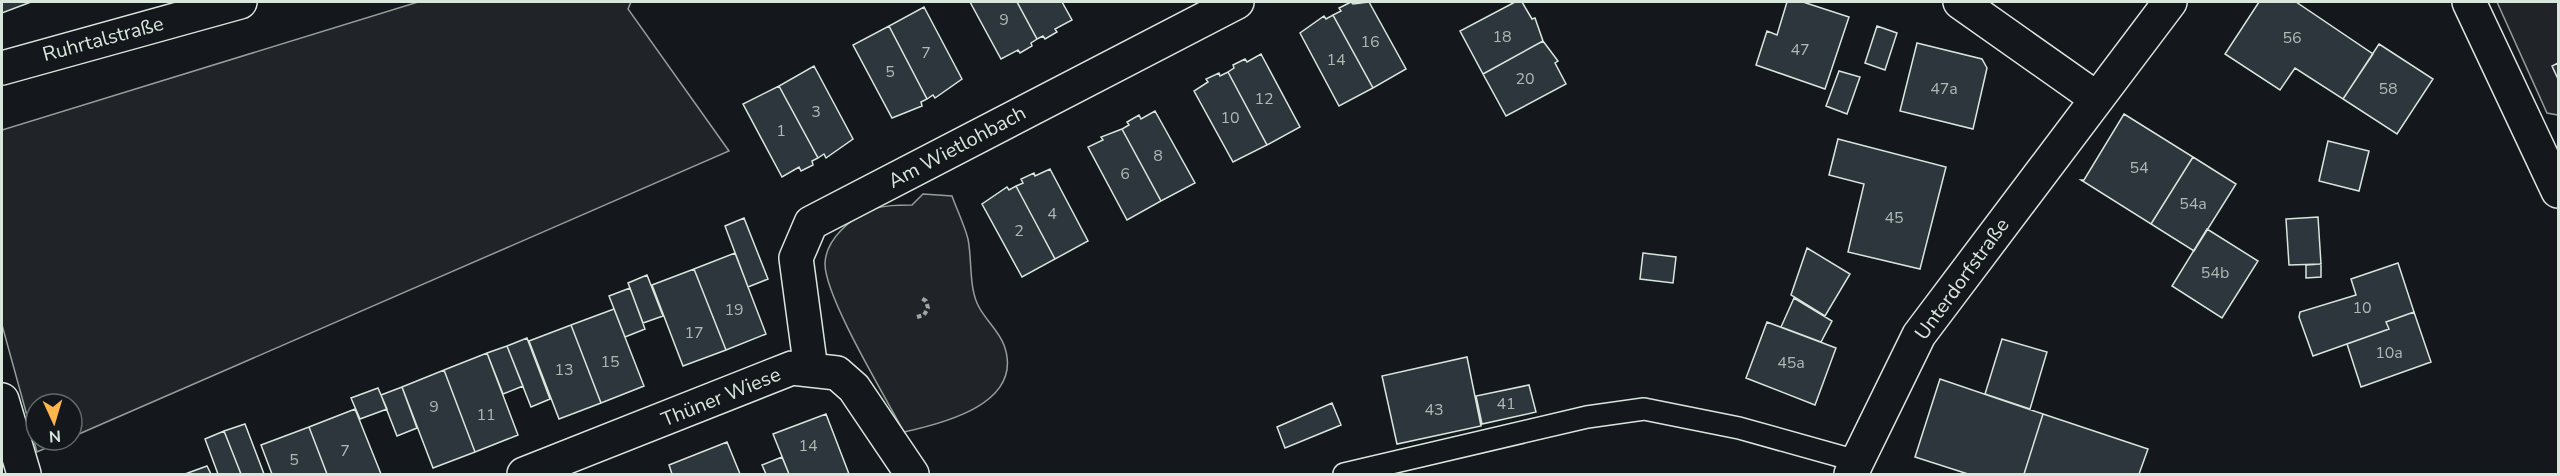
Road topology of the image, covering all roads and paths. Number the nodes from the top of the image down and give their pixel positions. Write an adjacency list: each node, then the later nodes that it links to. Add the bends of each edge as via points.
1 (240, 2): 6 (street, Ruhrtalstraße)
2 (1237, 2): 12 (street, Am Wietlohbach, via 811,223 796,258)
3 (1960, 2): 7 (street)
4 (2170, 2): 7 (street, Unterdorfstraße)
5 (2469, 2): 8 (street)
6 (2, 68)
7 (2096, 98): 14 (street, Unterdorfstraße, via 1919,335)
8 (2548, 142): 9 (street)
9 (2559, 191)
10 (920, 297): 11 (path, via 928,308)
11 (917, 317)
12 (811, 370): 16 (street, Thüner Wiese, via 792,368); 17 (street, Thüner Wiese, via 837,373 854,388)
13 (2, 400): 15 (street)
14 (1854, 468): 18 (lane, via 1739,428 1644,409 1587,417)
15 (24, 474)
16 (524, 474)
17 (912, 474)
18 (1344, 474)

